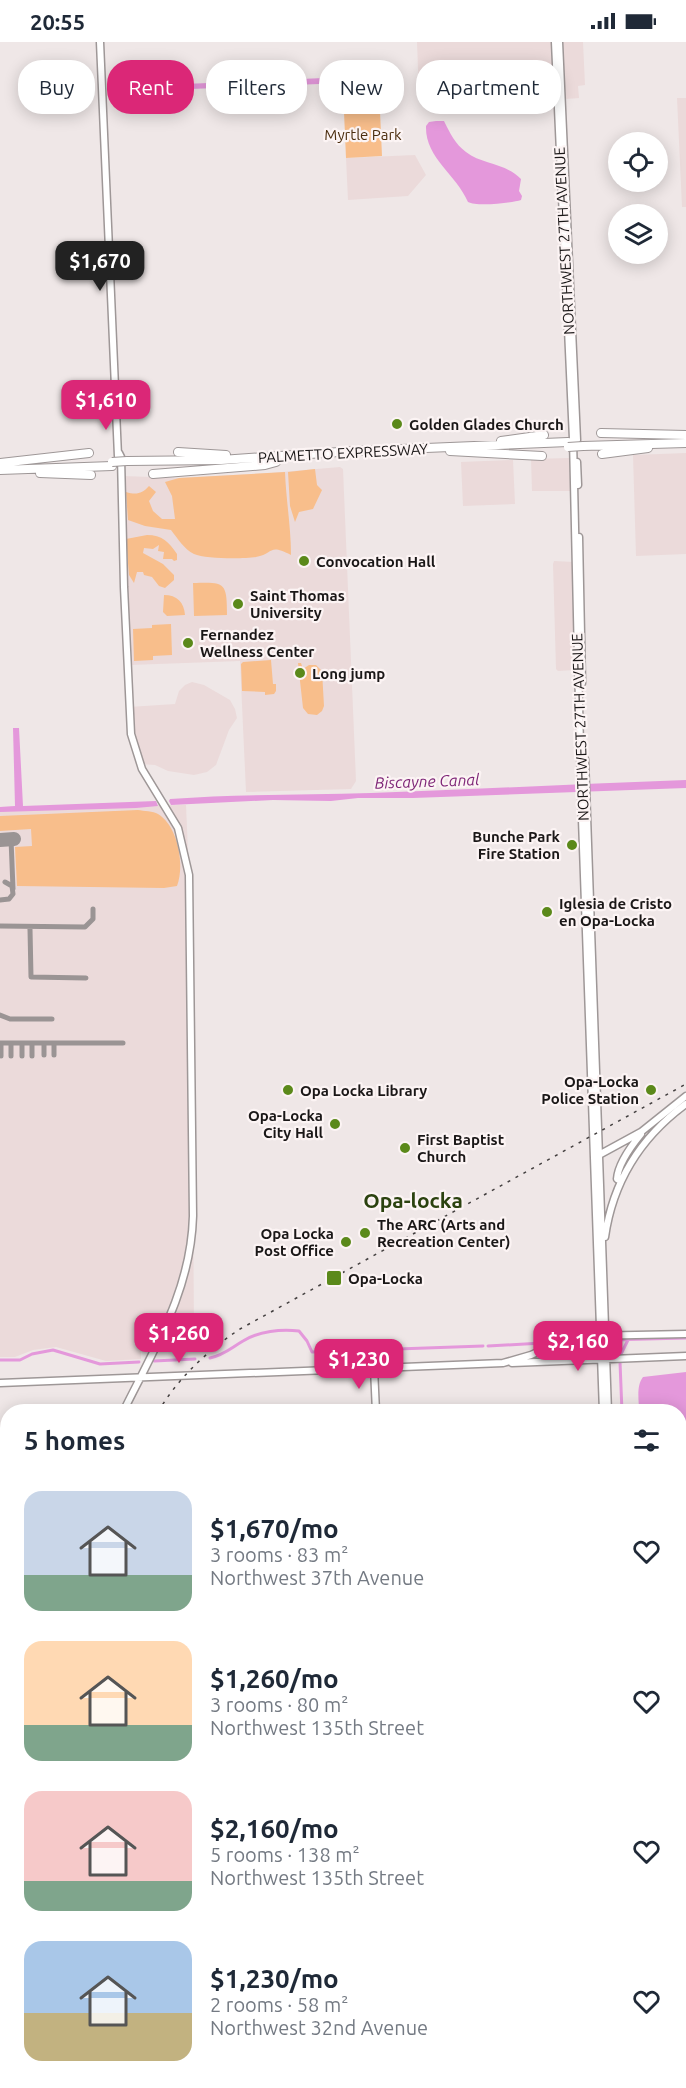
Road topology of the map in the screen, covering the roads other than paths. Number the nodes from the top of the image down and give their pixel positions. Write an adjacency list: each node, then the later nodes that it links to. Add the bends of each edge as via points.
1 (100, 42): 52 (main road, via 122,457 131,734 142,769 178,828 187,866 188,1236 175,1295)
2 (557, 42): 3 (main road, NORTHWEST 27TH AVENUE)
3 (558, 54): 4 (main road, NORTHWEST 27TH AVENUE); 5 (main road, NORTHWEST 27TH AVENUE)
4 (558, 60)
5 (558, 60)
6 (561, 103): 7 (main road, NORTHWEST 27TH AVENUE)
7 (569, 300): 8 (main road, NORTHWEST 27TH AVENUE); 9 (main road, NORTHWEST 27TH AVENUE)
8 (568, 332): 9 (main road); 10 (main road, NORTHWEST 27TH AVENUE)
9 (573, 339): 10 (main road, NORTHWEST 27TH AVENUE)
10 (572, 374): 33 (main road, NORTHWEST 27TH AVENUE); 33 (main road, NORTHWEST 27TH AVENUE)
11 (601, 433): 13 (highway)
12 (544, 435): 17 (highway)
13 (686, 436): 16 (highway, PALMETTO EXPRESSWAY)
14 (686, 443): 16 (highway, PALMETTO EXPRESSWAY); 23 (highway)
15 (568, 444): 16 (highway, PALMETTO EXPRESSWAY); 17 (highway, PALMETTO EXPRESSWAY); 19 (highway, PALMETTO EXPRESSWAY)
16 (583, 444)
17 (430, 448): 22 (highway, PALMETTO EXPRESSWAY)
18 (178, 452): 25 (highway)
19 (450, 452): 22 (highway, PALMETTO EXPRESSWAY); 24 (highway)
20 (89, 453): 29 (highway)
21 (339, 454): 22 (highway, PALMETTO EXPRESSWAY); 25 (highway, PALMETTO EXPRESSWAY); 26 (highway, PALMETTO EXPRESSWAY)
22 (354, 454)
23 (602, 454)
24 (542, 456)
25 (267, 458): 28 (highway, PALMETTO EXPRESSWAY)
26 (276, 462): 28 (highway, PALMETTO EXPRESSWAY); 31 (highway)
27 (112, 464): 28 (highway, PALMETTO EXPRESSWAY, bridge); 29 (highway, PALMETTO EXPRESSWAY); 30 (highway, PALMETTO EXPRESSWAY)
28 (127, 464)
29 (0, 465)
30 (0, 471): 32 (highway)
31 (153, 474)
32 (90, 475)
33 (578, 588): 34 (main road, NORTHWEST 27TH AVENUE); 35 (main road, NORTHWEST 27TH AVENUE)
34 (578, 673): 35 (main road); 36 (main road, NORTHWEST 27TH AVENUE)
35 (583, 695): 36 (main road, NORTHWEST 27TH AVENUE)
36 (583, 782): 40 (main road, NORTHWEST 27TH AVENUE)
37 (686, 1096): 39 (main road)
38 (686, 1104): 41 (main road, via 644,1142)
39 (650, 1125): 40 (main road); 41 (main road, via 618,1173 617,1179)
40 (597, 1156): 42 (main road, NORTHWEST 27TH AVENUE); 42 (main road, NORTHWEST 27TH AVENUE)
41 (621, 1181): 43 (main road, via 609,1214)
42 (599, 1214): 43 (main road, NORTHWEST 27TH AVENUE); 46 (main road, NORTHWEST 27TH AVENUE)
43 (602, 1252): 46 (main road, NORTHWEST 27TH AVENUE)
44 (686, 1334): 46 (main road)
45 (571, 1339): 46 (main road); 49 (main road, via 547,1350); 50 (main road)
46 (603, 1339): 48 (main road, NORTHWEST 27TH AVENUE)
47 (686, 1356): 48 (main road)
48 (604, 1358): 49 (main road); 56 (main road, NORTHWEST 27TH AVENUE)
49 (546, 1361): 50 (main road)
50 (503, 1363): 51 (main road)
51 (373, 1368): 52 (main road); 55 (main road)
52 (137, 1379): 53 (main road); 54 (main road)
53 (0, 1383)
54 (125, 1404)
55 (374, 1404)
56 (605, 1404)

